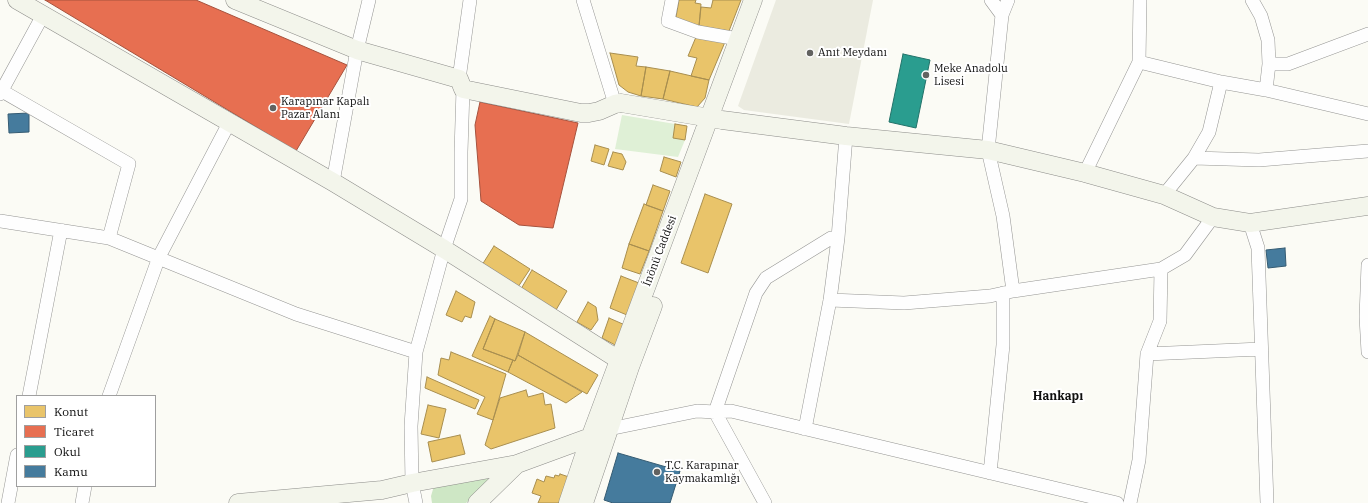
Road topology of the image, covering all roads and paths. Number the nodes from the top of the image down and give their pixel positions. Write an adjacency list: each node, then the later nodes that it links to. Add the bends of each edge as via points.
1 (17, 0): 13 (street)
2 (235, 0): 17 (street)
3 (369, 0): 17 (street)
4 (470, 0): 21 (street)
5 (583, 0): 24 (street)
6 (672, 0): 16 (street, via 668,21 698,32)
7 (753, 0): 16 (street, İnönü Caddesi)
8 (764, 0): 26 (street, İnönü Caddesi)
9 (991, 0): 14 (street)
10 (1008, 0): 14 (street)
11 (1140, 0): 18 (street)
12 (1252, 0): 19 (street, via 1261,16 1268,40)
13 (43, 15): 23 (street); 27 (street)
14 (1002, 15): 29 (street)
15 (1368, 34): 19 (street, via 1288,64)
16 (738, 39): 26 (street, İnönü Caddesi)
17 (357, 50): 21 (street); 33 (street)
18 (1139, 62): 20 (street); 32 (street)
19 (1269, 64): 22 (street)
20 (1221, 82): 22 (street); 31 (street, via 1208,132)
21 (461, 84): 24 (street, via 580,113 599,111); 42 (street, via 461,199)
22 (1266, 90): 25 (street)
23 (1, 92): 40 (street, via 129,164)
24 (615, 104): 26 (street)
25 (1368, 114)
26 (716, 119): 28 (street); 52 (street, İnönü Caddesi)
27 (229, 123): 33 (street); 43 (street)
28 (846, 136): 29 (street); 41 (street)
29 (988, 150): 32 (street); 46 (street, via 1003,216)
30 (1368, 151): 31 (street, via 1259,160)
31 (1194, 158): 34 (street)
32 (1085, 173): 34 (street)
33 (333, 182): 42 (street)
34 (1164, 195): 36 (street)
35 (1368, 206): 38 (street)
36 (1213, 217): 38 (street); 45 (street, via 1185,255)
37 (0, 221): 39 (street)
38 (1250, 223): 48 (street, via 1258,248)
39 (61, 230): 40 (street); 53 (street)
40 (109, 238): 43 (street)
41 (838, 238): 47 (street); 55 (street, via 831,238 766,278 756,293)
42 (444, 249): 49 (street); 52 (street)
43 (159, 258): 49 (street, via 296,314); 54 (street)
44 (1368, 265): 50 (street)
45 (1161, 269): 46 (street); 51 (street, via 1160,321)
46 (1008, 292): 47 (street, via 990,296 904,303); 61 (street)
47 (830, 300): 57 (street)
48 (1261, 349): 51 (street); 74 (street)
49 (416, 352): 62 (street, via 411,426)
50 (1368, 352)
51 (1147, 354): 73 (street, via 1139,460)
52 (625, 364): 56 (street, İnönü Caddesi); 58 (street, İnönü Caddesi)
53 (28, 395)
54 (109, 395)
55 (715, 412): 56 (street, via 697,411); 57 (street, via 731,411); 72 (street)
56 (609, 429): 58 (street); 71 (street, İnönü Caddesi)
57 (805, 429): 61 (street)
58 (590, 438): 60 (street); 70 (street, İnönü Caddesi)
59 (16, 460): 65 (street)
60 (517, 464): 62 (street); 69 (street)
61 (990, 473): 64 (street)
62 (412, 483): 67 (street, via 382,490); 68 (street)
63 (85, 487): 66 (street)
64 (1112, 502)
65 (8, 503)
66 (82, 503)
67 (238, 503)
68 (416, 503)
69 (477, 503)
70 (568, 503)
71 (584, 503)
72 (765, 503)
73 (1130, 503)
74 (1267, 503)

